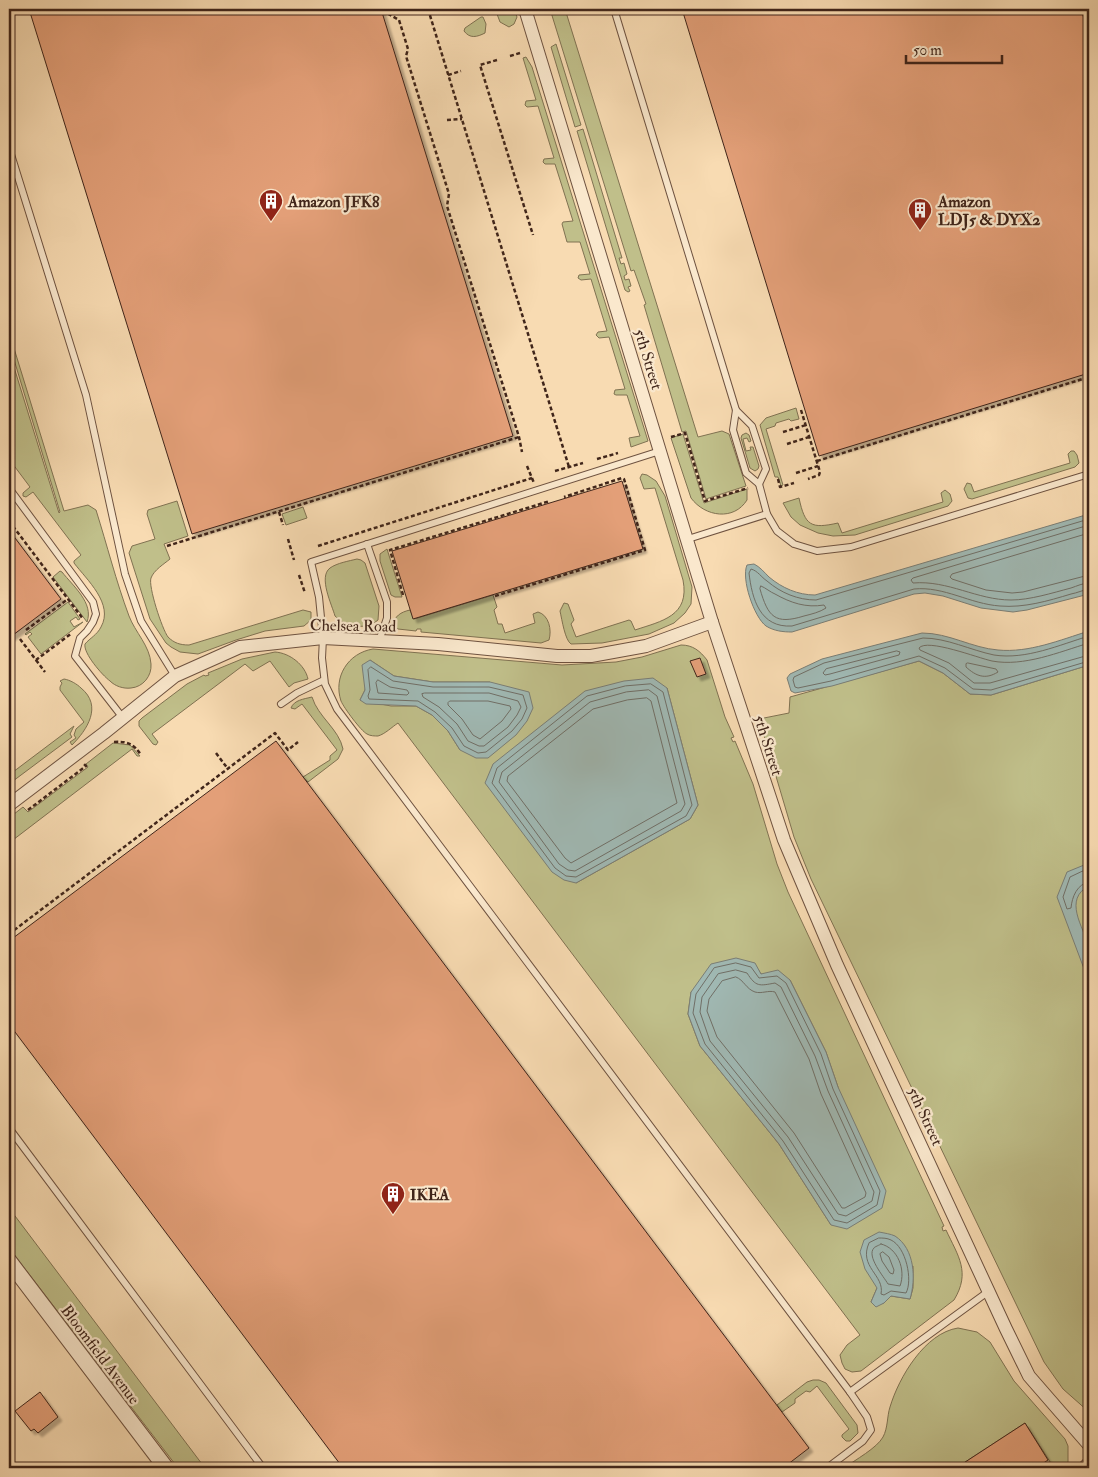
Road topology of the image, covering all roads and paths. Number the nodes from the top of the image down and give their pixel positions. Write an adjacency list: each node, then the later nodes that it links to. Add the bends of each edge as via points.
1 (384, 9): 19 (path, via 399,20 408,49 406,56 449,194 447,206)
2 (428, 9): 9 (path)
3 (525, 9): 23 (street, 5th Street)
4 (614, 9): 15 (lane)
5 (520, 53): 6 (path)
6 (510, 56)
7 (497, 60): 13 (path, via 480,65)
8 (462, 71): 9 (path)
9 (448, 74): 10 (path)
10 (462, 119): 11 (path); 31 (path)
11 (447, 120)
12 (9, 148): 69 (lane, via 86,396 125,574 141,622)
13 (533, 235)
14 (1089, 378): 27 (path)
15 (736, 410): 40 (lane, via 733,430 746,473); 40 (lane, via 752,426 766,469)
16 (801, 410): 17 (path)
17 (806, 425): 18 (path); 21 (path)
18 (783, 432)
19 (519, 437): 24 (path); 45 (path)
20 (671, 437): 42 (path, via 685,433 705,501)
21 (809, 437): 22 (path); 27 (path)
22 (787, 444)
23 (660, 451): 50 (street, 5th Street); 51 (lane)
24 (522, 452)
25 (618, 453): 26 (path)
26 (597, 459)
27 (817, 461): 30 (path)
28 (583, 463): 31 (path)
29 (527, 466): 35 (path)
30 (818, 466): 33 (path); 37 (path, via 820,474)
31 (569, 467): 32 (path)
32 (555, 471)
33 (796, 473)
34 (1089, 474): 46 (lane, via 851,547 817,551 794,544 777,531)
35 (532, 478): 39 (path); 53 (path)
36 (778, 479): 38 (path, via 780,487)
37 (808, 479)
38 (794, 483)
39 (534, 484)
40 (759, 484): 46 (lane)
41 (9, 488): 72 (lane, via 93,602 94,622 80,638 75,656)
42 (748, 488)
43 (564, 497): 58 (path, via 624,478 645,550)
44 (550, 501): 57 (path, via 390,550)
45 (279, 512): 48 (path); 52 (path)
46 (768, 514): 50 (lane)
47 (9, 521): 59 (path)
48 (283, 525)
49 (288, 539): 54 (path)
50 (688, 539): 60 (street, 5th Street)
51 (367, 544): 64 (lane, via 311,562); 66 (lane, via 387,602 387,618)
52 (167, 546)
53 (318, 546)
54 (294, 560)
55 (299, 575): 56 (path)
56 (305, 593)
57 (403, 595)
58 (495, 596)
59 (68, 599): 61 (path); 62 (path)
60 (712, 622): 66 (street, Chelsea Road, via 646,646 591,656); 84 (street, 5th Street, via 771,803 809,902)
61 (84, 623)
62 (26, 630)
63 (75, 631): 67 (path)
64 (323, 638): 66 (street, Chelsea Road); 69 (street, Chelsea Road, via 240,647); 70 (lane)
65 (20, 639): 67 (path)
66 (379, 641)
67 (36, 660): 68 (path)
68 (45, 672)
69 (175, 676): 72 (street, Chelsea Road)
70 (324, 680): 71 (lane); 85 (lane, via 337,709)
71 (281, 704)
72 (123, 718): 79 (street, Chelsea Road)
73 (112, 742): 76 (path, via 132,744)
74 (298, 742): 78 (path, via 288,750 275,733)
75 (216, 753): 78 (path)
76 (141, 754)
77 (84, 763): 80 (path, via 86,766)
78 (228, 769): 81 (path)
79 (9, 805)
80 (28, 810)
81 (9, 934)
82 (9, 1128): 89 (lane)
83 (9, 1261): 88 (street, Bloomfield Avenue)
84 (989, 1291): 85 (lane); 86 (street, 5th Street, via 1029,1376)
85 (850, 1392): 90 (lane, via 868,1417 871,1430 864,1441)
86 (1089, 1445)
87 (1089, 1465): 91 (street)
88 (166, 1468)
89 (263, 1468)
90 (827, 1468)
91 (1086, 1468)

